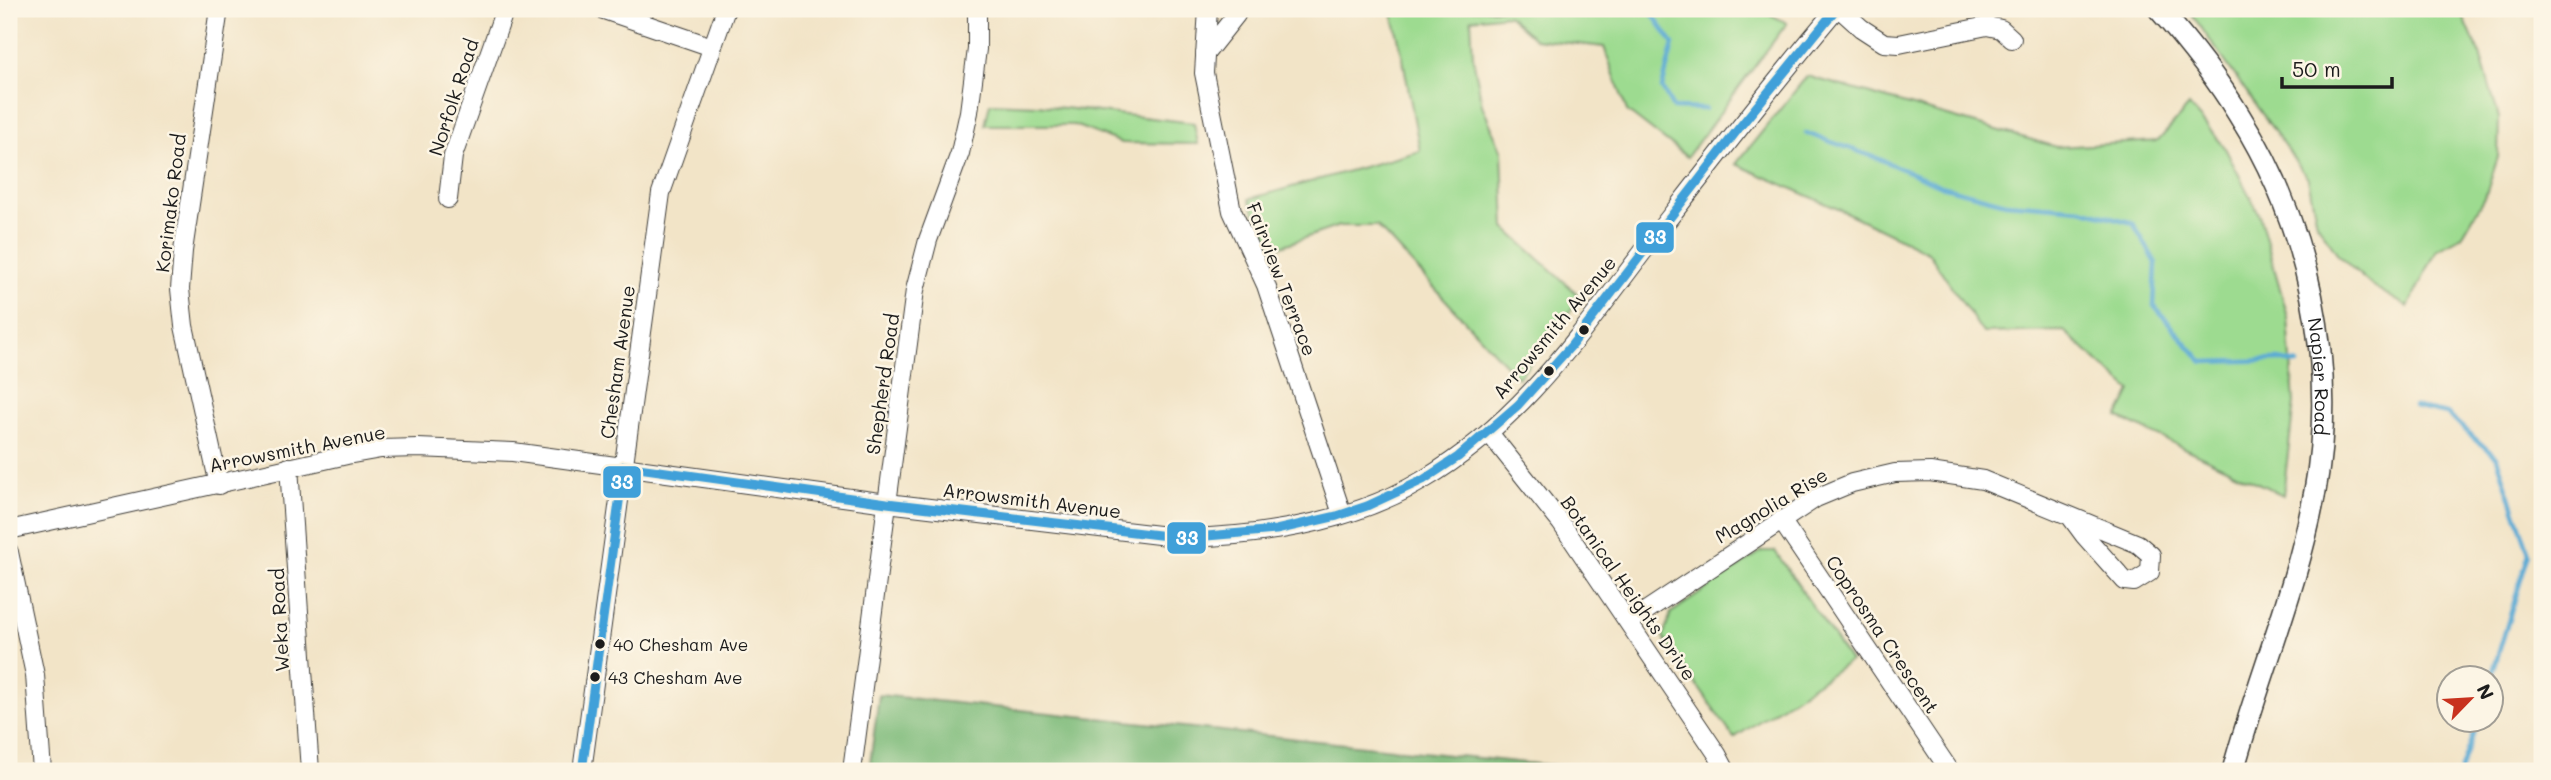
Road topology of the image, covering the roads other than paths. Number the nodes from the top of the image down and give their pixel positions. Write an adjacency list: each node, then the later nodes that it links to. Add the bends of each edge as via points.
1 (219, 9): 17 (street, Korimako Road, via 180,289)
2 (505, 9): 13 (street, Norfolk Road, via 453,156)
3 (601, 9): 11 (street)
4 (726, 9): 11 (street, Chesham Avenue)
5 (977, 9): 18 (street, Shepherd Road, via 977,49 960,153 915,290)
6 (1208, 9): 12 (street, Fairview Terrace)
7 (1238, 9): 12 (street)
8 (1838, 9): 10 (street, via 1884,43 1987,26 2001,29); 14 (street, Arrowsmith Avenue, via 1771,85 1553,368)
9 (2159, 9): 31 (main road, Napier Road, via 2218,83 2258,148 2296,235 2320,354 2322,422 2315,492)
10 (2012, 39)
11 (712, 47): 15 (street, Chesham Avenue, via 661,193)
12 (1205, 54): 19 (street, Fairview Terrace, via 1204,73 1232,211 1266,285)
13 (448, 199)
14 (1490, 434): 19 (street, Arrowsmith Avenue, via 1421,481); 24 (street, Botanical Heights Drive)
15 (624, 466): 16 (street, Arrowsmith Avenue, via 513,452 418,448 381,449); 18 (street, Arrowsmith Avenue); 27 (street, Chesham Avenue)
16 (289, 467): 17 (street, Arrowsmith Avenue); 26 (street, Weka Road)
17 (219, 485): 22 (street, Arrowsmith Avenue)
18 (887, 503): 19 (street, Arrowsmith Avenue, via 1184,538 1271,530); 28 (street, Shepherd Road)
19 (1342, 514)
20 (2070, 516): 20 (street, Magnolia Rise, via 2138,544 2151,555 2150,572 2134,582 2125,581); 21 (street, Magnolia Rise, via 1983,480 1930,472 1852,483)
21 (1781, 520): 24 (street, Magnolia Rise); 30 (street, Coprosma Crescent)
22 (9, 530)
23 (9, 552): 25 (street, via 35,675)
24 (1629, 622): 29 (street, Botanical Heights Drive)
25 (42, 771)
26 (310, 771)
27 (582, 771)
28 (852, 771)
29 (1726, 771)
30 (1950, 771)
31 (2232, 771)

